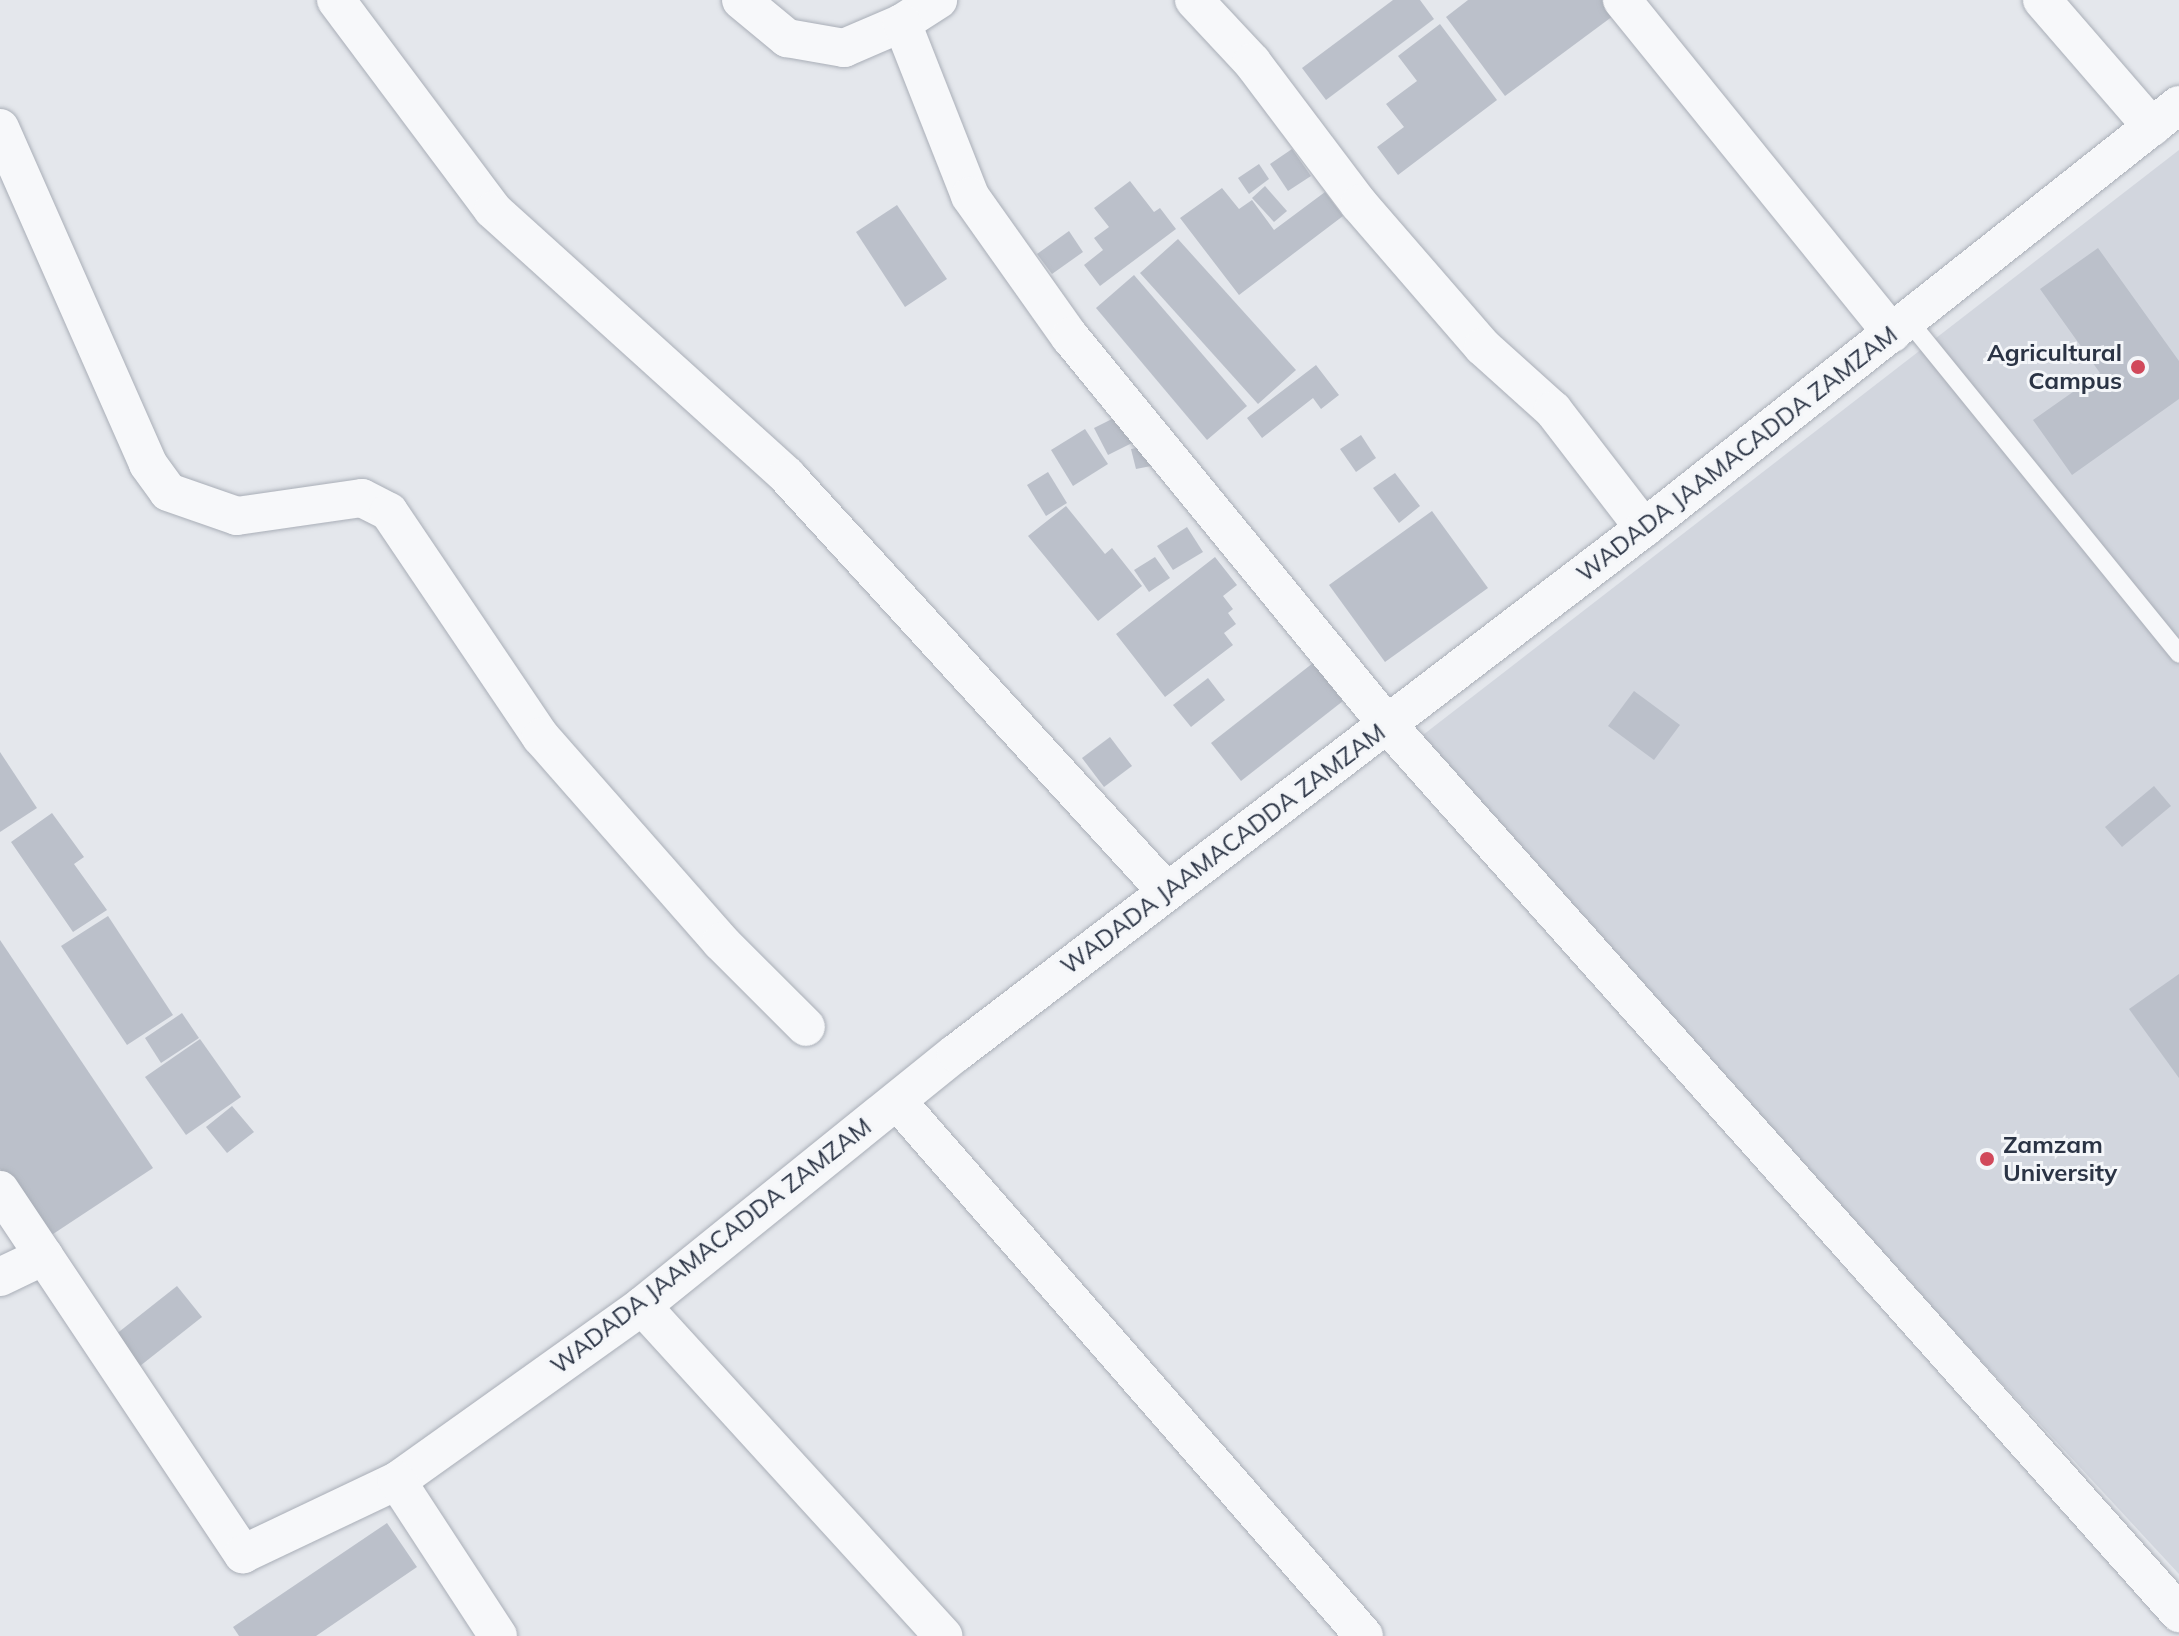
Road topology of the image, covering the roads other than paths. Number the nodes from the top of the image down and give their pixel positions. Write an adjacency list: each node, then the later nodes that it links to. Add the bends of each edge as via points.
1 (336, 0): 14 (street, via 493,210 787,476)
2 (741, 0): 7 (street, via 787,38 844,48)
3 (938, 0): 7 (street)
4 (1194, 0): 11 (street, via 1252,62 1359,204 1483,347 1553,410)
5 (1622, 0): 10 (street)
6 (2042, 0): 8 (street)
7 (902, 23): 13 (street, via 970,196 1070,337)
8 (2166, 116): 10 (street, WADADA JAAMACADDA ZAMZAM)
9 (0, 128): 15 (street, via 148,464 168,492 237,516 362,498 389,512 541,737 721,942)
10 (1900, 326): 11 (street, WADADA JAAMACADDA ZAMZAM); 12 (lane)
11 (1644, 528): 13 (street, WADADA JAAMACADDA ZAMZAM)
12 (2179, 654)
13 (1387, 724): 14 (street, WADADA JAAMACADDA ZAMZAM); 22 (street)
14 (1167, 892): 16 (street, WADADA JAAMACADDA ZAMZAM)
15 (806, 1027)
16 (897, 1101): 20 (street, WADADA JAAMACADDA ZAMZAM); 25 (street)
17 (0, 1190): 18 (street)
18 (44, 1256): 19 (street); 21 (street, WADADA JAAMACADDA ZAMZAM, via 243,1554)
19 (0, 1277)
20 (642, 1306): 21 (street, WADADA JAAMACADDA ZAMZAM); 24 (street)
21 (397, 1481): 23 (street)
22 (2179, 1613)
23 (498, 1636)
24 (943, 1636)
25 (1364, 1636)

